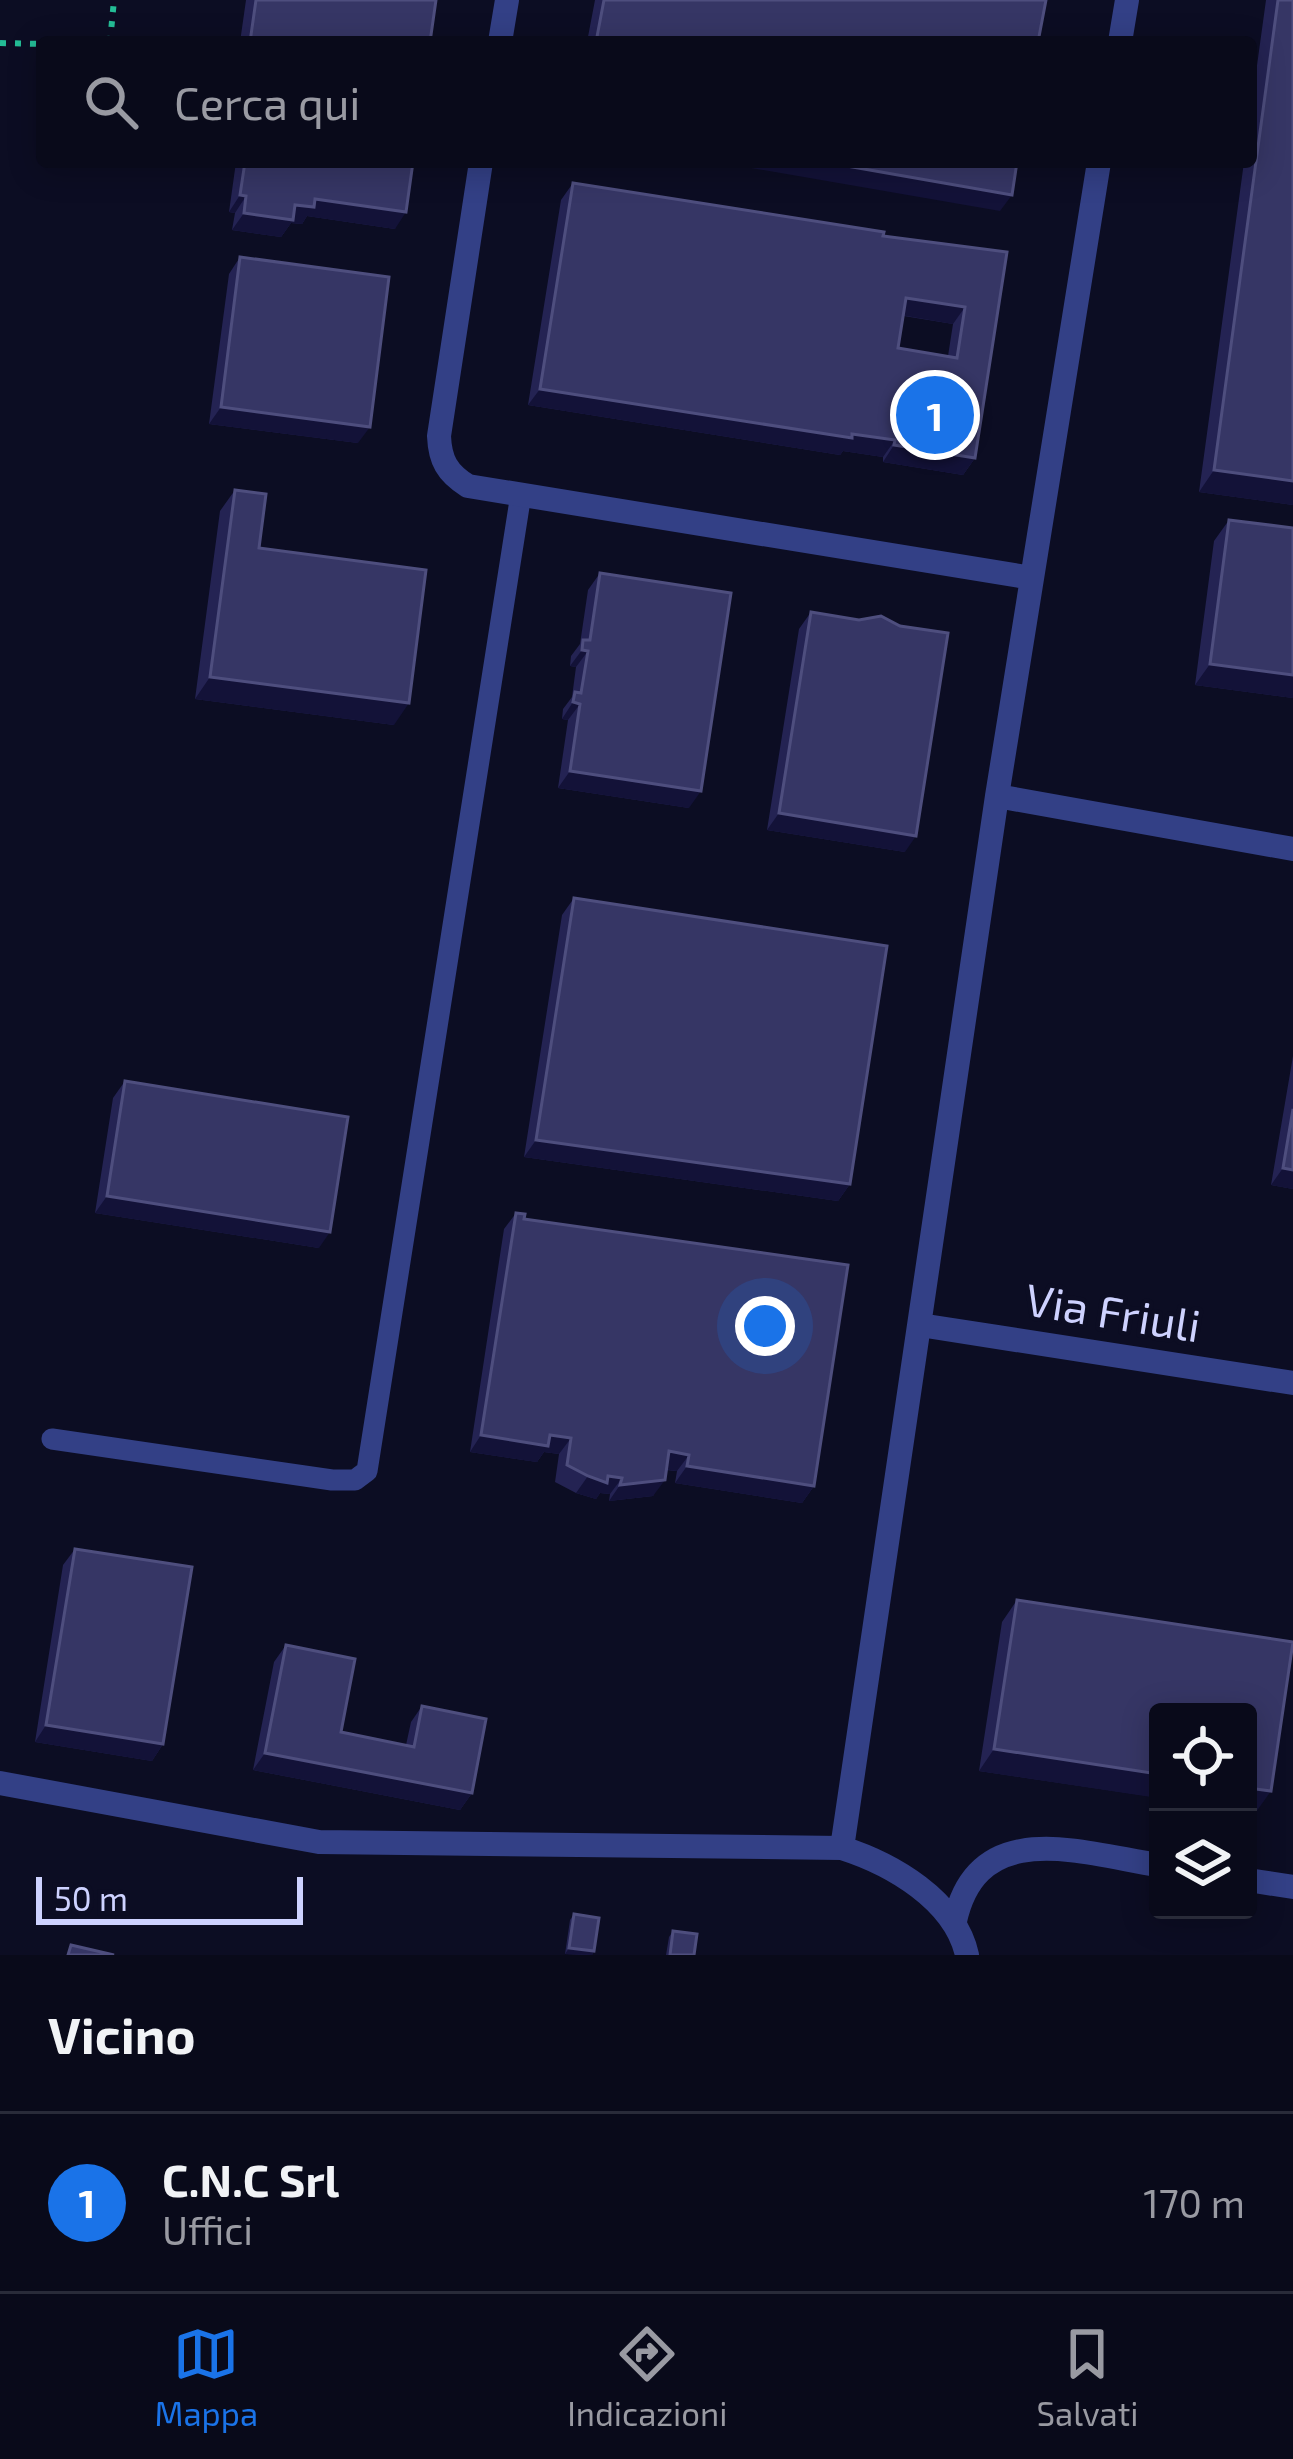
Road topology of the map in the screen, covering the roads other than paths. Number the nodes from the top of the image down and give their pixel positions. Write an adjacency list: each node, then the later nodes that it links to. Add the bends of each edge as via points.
1 (507, 0): 3 (street)
2 (1127, 0): 4 (street)
3 (501, 36)
4 (1121, 36)
5 (481, 168): 7 (street, via 439,451 468,486)
6 (1098, 168): 8 (street)
7 (520, 494): 8 (street); 13 (lane, via 367,1471 332,1480)
8 (1032, 578): 9 (street)
9 (997, 796): 10 (street); 11 (street)
10 (1293, 849)
11 (920, 1325): 12 (street, Via Friuli); 15 (street)
12 (1293, 1383)
13 (52, 1439)
14 (0, 1783): 15 (street, via 320,1842)
15 (842, 1848): 19 (street, via 901,1874)
16 (1149, 1864): 19 (street, via 1024,1847 961,1893)
17 (1257, 1881): 18 (street)
18 (1293, 1887)
19 (965, 1943)

